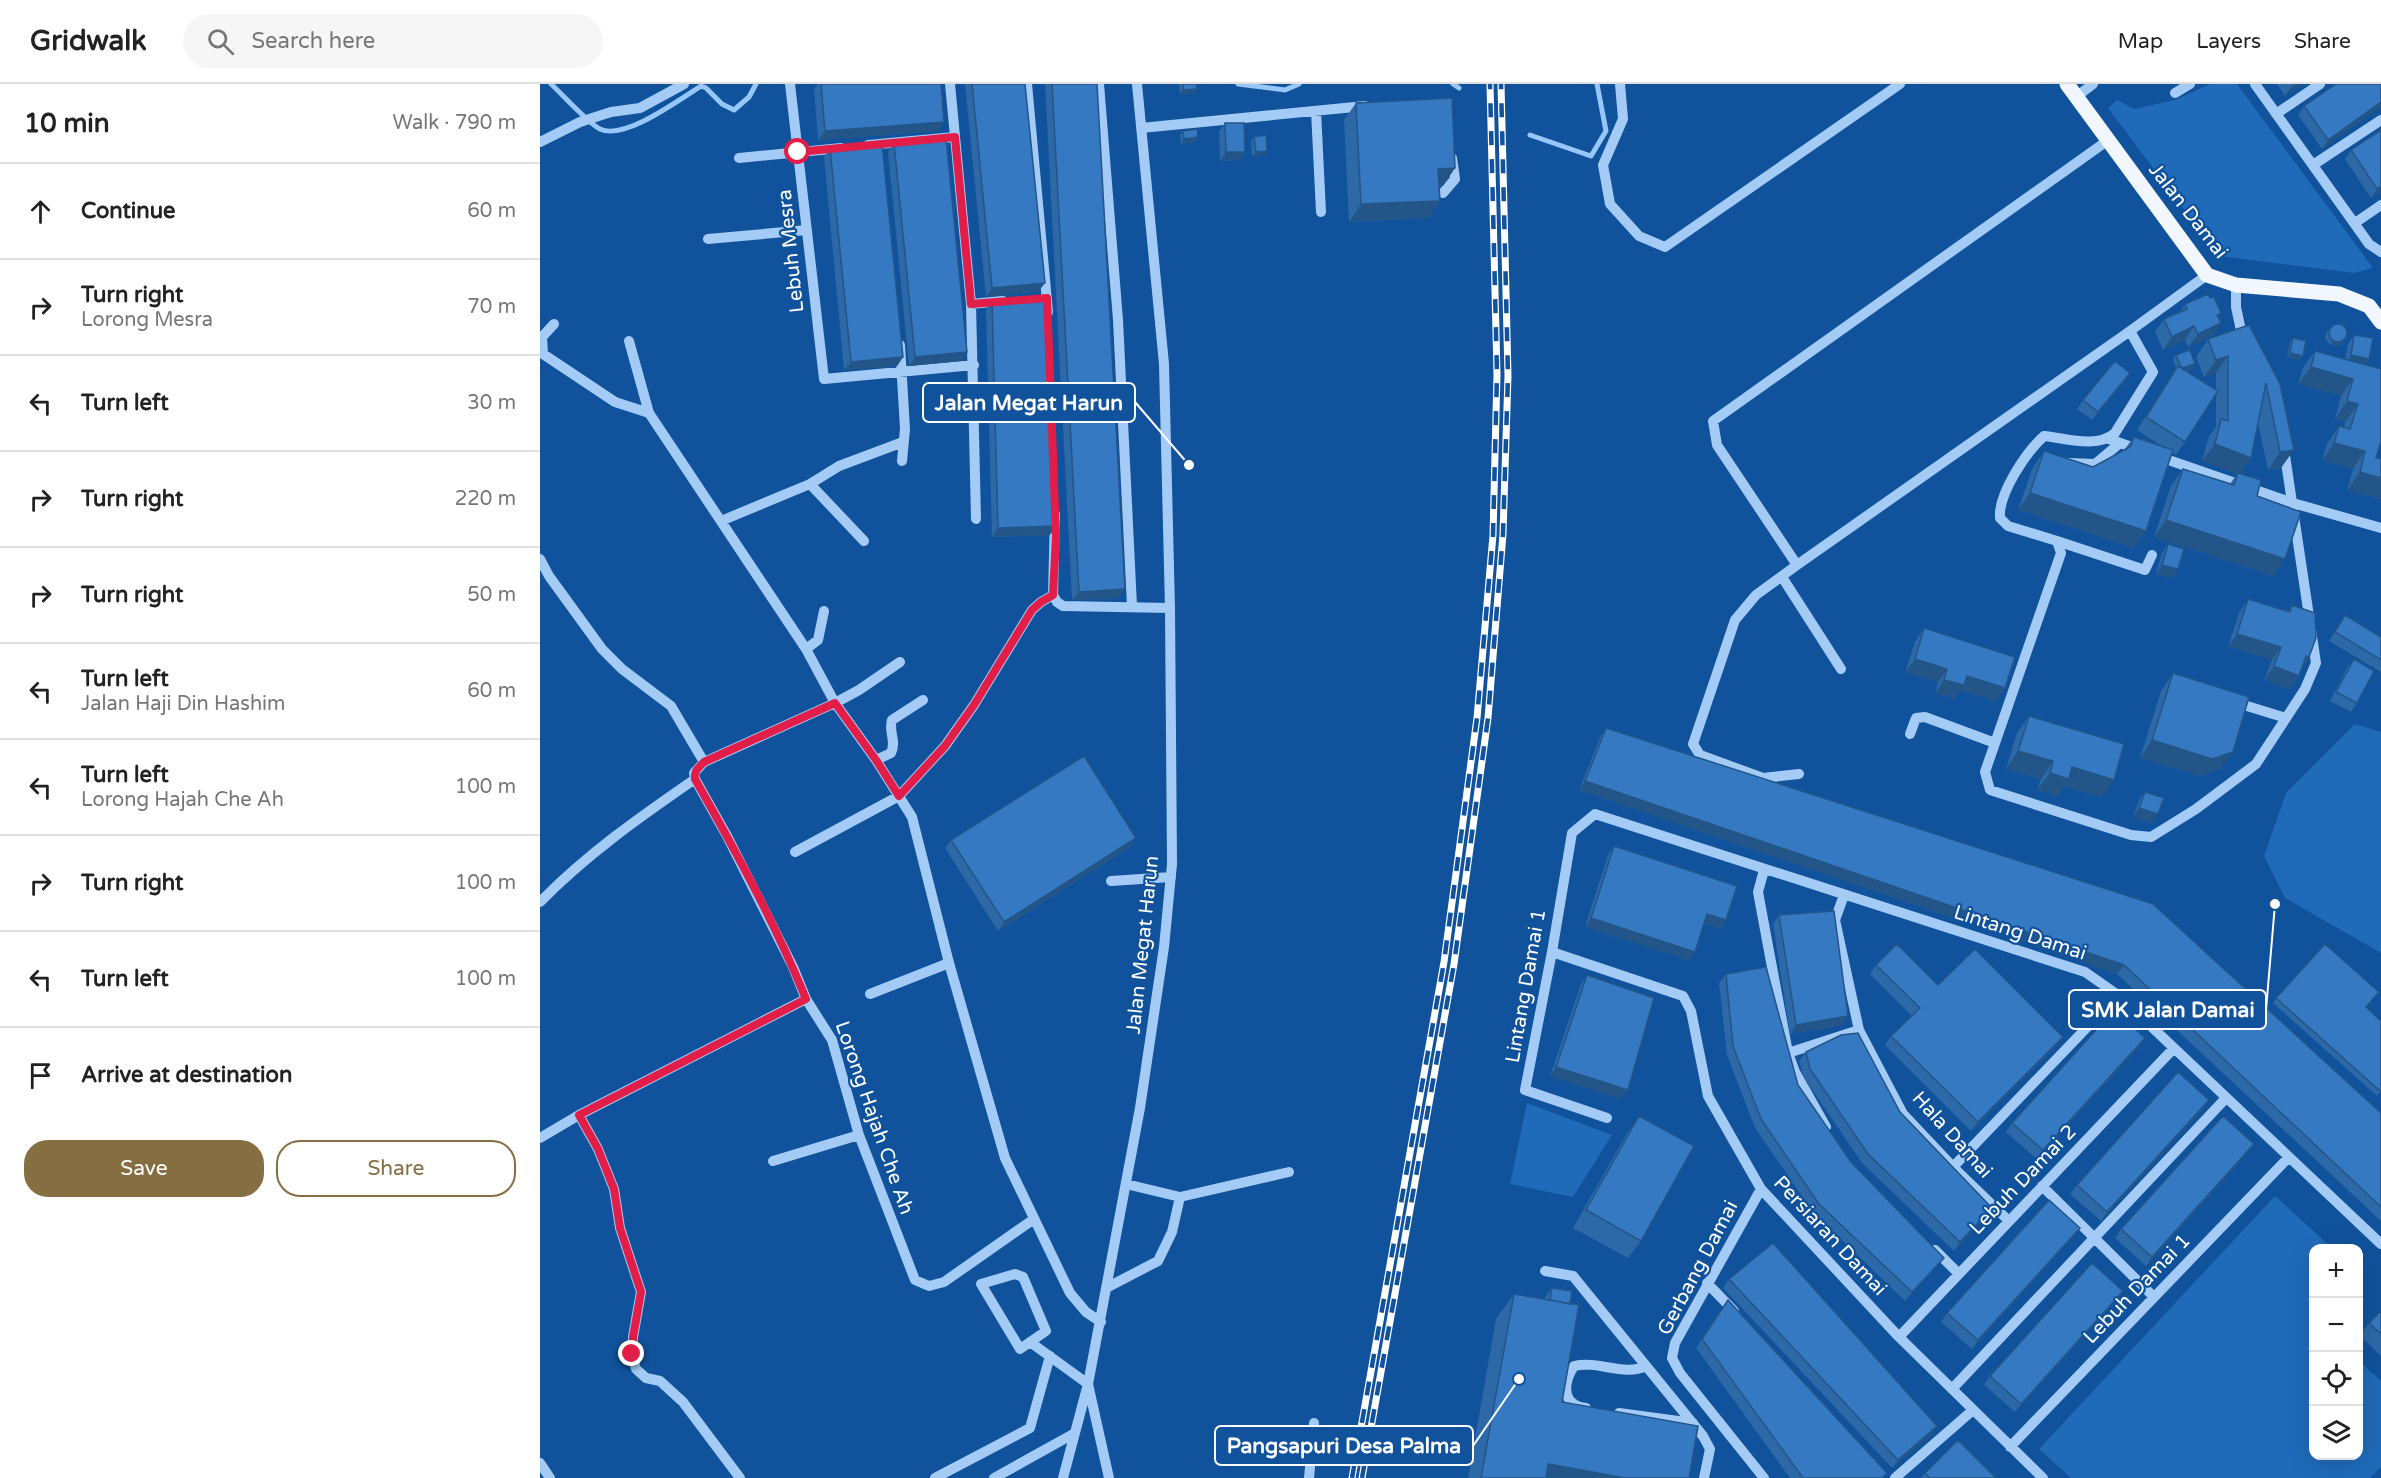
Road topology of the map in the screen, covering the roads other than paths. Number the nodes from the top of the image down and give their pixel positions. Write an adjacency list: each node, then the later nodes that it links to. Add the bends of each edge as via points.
1 (684, 84): 22 (street, via 640,108 580,122)
2 (790, 84): 24 (street, Lebuh Mesra)
3 (950, 84): 20 (street)
4 (1027, 84): 38 (street, via 1042,298)
5 (1099, 84): 67 (street, via 1118,320)
6 (1137, 84): 19 (street, Jalan Megat Harun)
7 (1620, 84): 8 (street, via 1623,119 1603,165 1610,204 1639,236 1665,247)
8 (1900, 84)
9 (2093, 84): 13 (street)
10 (2190, 84): 14 (street)
11 (2255, 84): 17 (street)
12 (2320, 84): 17 (street)
13 (2071, 90): 21 (main road, Jalan Damai)
14 (2175, 93)
15 (1381, 104): 16 (street)
16 (1316, 111): 19 (street); 29 (street)
17 (2276, 114): 26 (street)
18 (2381, 120): 26 (street)
19 (1141, 128): 68 (street, Jalan Megat Harun, via 1164,364)
20 (955, 137): 24 (street, via 880,150); 37 (street)
21 (2107, 141): 34 (main road, Jalan Damai); 63 (street, via 1713,421 1717,445)
22 (540, 142)
23 (1451, 148): 27 (street, via 1455,179)
24 (798, 152): 25 (street); 31 (street, Lebuh Mesra)
25 (739, 158)
26 (2313, 165): 30 (street)
27 (1443, 193)
28 (2381, 205): 30 (street)
29 (1321, 212)
30 (2355, 223): 33 (street, via 2369,244)
31 (807, 230): 32 (street); 46 (street, Lebuh Mesra, via 824,379)
32 (708, 239)
33 (2381, 252)
34 (2206, 275): 35 (main road, Jalan Damai); 41 (street)
35 (2236, 285): 39 (main road, Jalan Damai, via 2339,294 2369,306); 44 (street, via 2236,307)
36 (1014, 300): 37 (street)
37 (971, 304): 45 (street)
38 (1048, 322)
39 (2381, 322)
40 (554, 324): 47 (street, via 542,337 543,354 615,402)
41 (2130, 331): 49 (street, via 2153,372 2115,433); 63 (street)
42 (900, 337): 46 (street)
43 (629, 341): 47 (street)
44 (2248, 350)
45 (974, 365): 46 (street); 56 (street)
46 (903, 371): 50 (street)
47 (649, 412): 57 (street)
48 (2282, 437): 55 (street)
49 (2114, 441): 52 (street, via 2095,464); 55 (street); 60 (street, via 2044,436 1999,507 2000,518 2008,526)
50 (903, 442): 51 (street); 53 (street, via 838,466)
51 (902, 461)
52 (2053, 462)
53 (810, 484): 57 (street); 59 (street)
54 (1054, 500): 66 (street)
55 (2293, 503): 58 (street); 76 (street, via 2316,663)
56 (976, 519)
57 (721, 521): 70 (street)
58 (2381, 528)
59 (864, 541)
60 (2057, 541): 61 (street, via 2145,570); 78 (street, via 2061,553)
61 (2152, 555)
62 (540, 559): 64 (street)
63 (1797, 565): 65 (street)
64 (543, 573): 80 (street, via 602,649 671,706)
65 (1782, 577): 72 (street); 81 (street, via 1756,595 1735,620 1693,744 1700,755 1763,778)
66 (1053, 595): 67 (street, via 1063,606); 83 (street, via 1032,610 945,746)
67 (1132, 606): 68 (street)
68 (1170, 608): 87 (street, Jalan Megat Harun)
69 (824, 611): 70 (street, via 818,640)
70 (806, 649): 75 (street)
71 (900, 662): 75 (street)
72 (1841, 669)
73 (2221, 698): 76 (street)
74 (923, 700): 79 (street, via 892,720 895,745 891,753)
75 (835, 703): 79 (street); 80 (street)
76 (2286, 718): 78 (street, via 2256,764 2151,837 2131,836 1990,789 1985,772)
77 (1910, 734): 78 (street, via 1916,718 1925,717)
78 (1995, 743)
79 (876, 760): 83 (street)
80 (704, 762): 82 (street, via 694,773)
81 (1799, 774)
82 (695, 779): 90 (street, via 605,842); 95 (street, Lorong Hajah Che Ah)
83 (899, 796): 85 (street); 92 (street, via 912,817)
84 (1595, 814): 86 (street, Lintang Damai); 91 (street, Lintang Damai 1, via 1572,833)
85 (795, 852)
86 (1764, 870): 89 (street, Lintang Damai); 98 (street, via 1758,892)
87 (1171, 877): 88 (street); 109 (street, Jalan Megat Harun, via 1163,958)
88 (1111, 881)
89 (1844, 895): 94 (street, Lintang Damai, via 2085,972); 96 (street, Hala Damai, via 1835,920)
90 (540, 902)
91 (1552, 952): 101 (street, Lintang Damai 1, via 1526,1090); 111 (street, Persiaran Damai, via 1683,996 1691,1011 1708,1096)
92 (949, 963): 93 (street); 113 (street, via 1005,1158)
93 (870, 994)
94 (2118, 995): 97 (street, Lintang Damai); 107 (street)
95 (806, 999): 100 (street); 102 (street, Lorong Hajah Che Ah, via 832,1040)
96 (1859, 1030): 98 (street); 107 (street, Hala Damai, via 1903,1114)
97 (2174, 1048): 99 (street, Lintang Damai); 110 (street, Lebuh Damai 2)
98 (1788, 1053): 104 (street)
99 (2226, 1098): 105 (street, Lintang Damai); 115 (street)
100 (579, 1115): 103 (street); 138 (street, via 614,1189 620,1228 641,1292 633,1337 636,1369 646,1378 660,1381 683,1402)
101 (1607, 1118)
102 (859, 1135): 106 (street); 113 (street, Lorong Hajah Che Ah, via 915,1280 928,1286 944,1282)
103 (540, 1138)
104 (1833, 1139)
105 (2289, 1157): 117 (street, Lintang Damai); 122 (street, Lebuh Damai 1)
106 (773, 1161)
107 (1953, 1167): 114 (street, Hala Damai)
108 (1289, 1172): 112 (street)
109 (1126, 1184): 112 (street); 121 (street, Jalan Megat Harun)
110 (2042, 1186): 114 (street, Lebuh Damai 2); 115 (street)
111 (1761, 1189): 120 (street, Gerbang Damai); 125 (street, Persiaran Damai)
112 (1180, 1197): 121 (street, via 1173,1232 1158,1261)
113 (1035, 1219): 124 (street, via 1070,1293)
114 (2009, 1221): 119 (street, Lebuh Damai 2)
115 (2094, 1238): 122 (street); 130 (street)
116 (1926, 1241): 119 (street)
117 (2381, 1245)
118 (1545, 1271): 128 (street, via 1572,1276)
119 (1959, 1274): 125 (street, Lebuh Damai 2)
120 (1707, 1283): 123 (street); 145 (street, Gerbang Damai, via 1675,1343 1672,1358)
121 (1108, 1287): 124 (street, Jalan Megat Harun)
122 (2154, 1297): 135 (street, Lebuh Damai 1)
123 (1739, 1317)
124 (1101, 1322): 129 (street, Jalan Megat Harun)
125 (1899, 1337): 130 (street, Persiaran Damai)
126 (1030, 1342): 126 (street, via 1046,1331 1023,1277 1015,1274 981,1284 1020,1349); 127 (street)
127 (1050, 1356): 129 (street); 139 (street, via 1030,1428)
128 (1646, 1366): 133 (street); 133 (street, via 1629,1371 1574,1366 1566,1393 1568,1400 1579,1407)
129 (1088, 1384): 134 (street, Jalan Megat Harun); 142 (street)
130 (1952, 1389): 131 (street, Persiaran Damai)
131 (1973, 1410): 135 (street, Persiaran Damai); 146 (street)
132 (1314, 1423): 143 (street)
133 (1693, 1423): 144 (street, via 1710,1449)
134 (1075, 1433): 140 (street); 141 (street, Jalan Megat Harun)
135 (2010, 1446): 147 (street, Persiaran Damai)
136 (540, 1463): 137 (street)
137 (550, 1478)
138 (740, 1478)
139 (935, 1478)
140 (994, 1478)
141 (1063, 1478)
142 (1109, 1478)
143 (1309, 1478)
144 (1704, 1478)
145 (1764, 1478)
146 (1895, 1478)
147 (2043, 1478)

